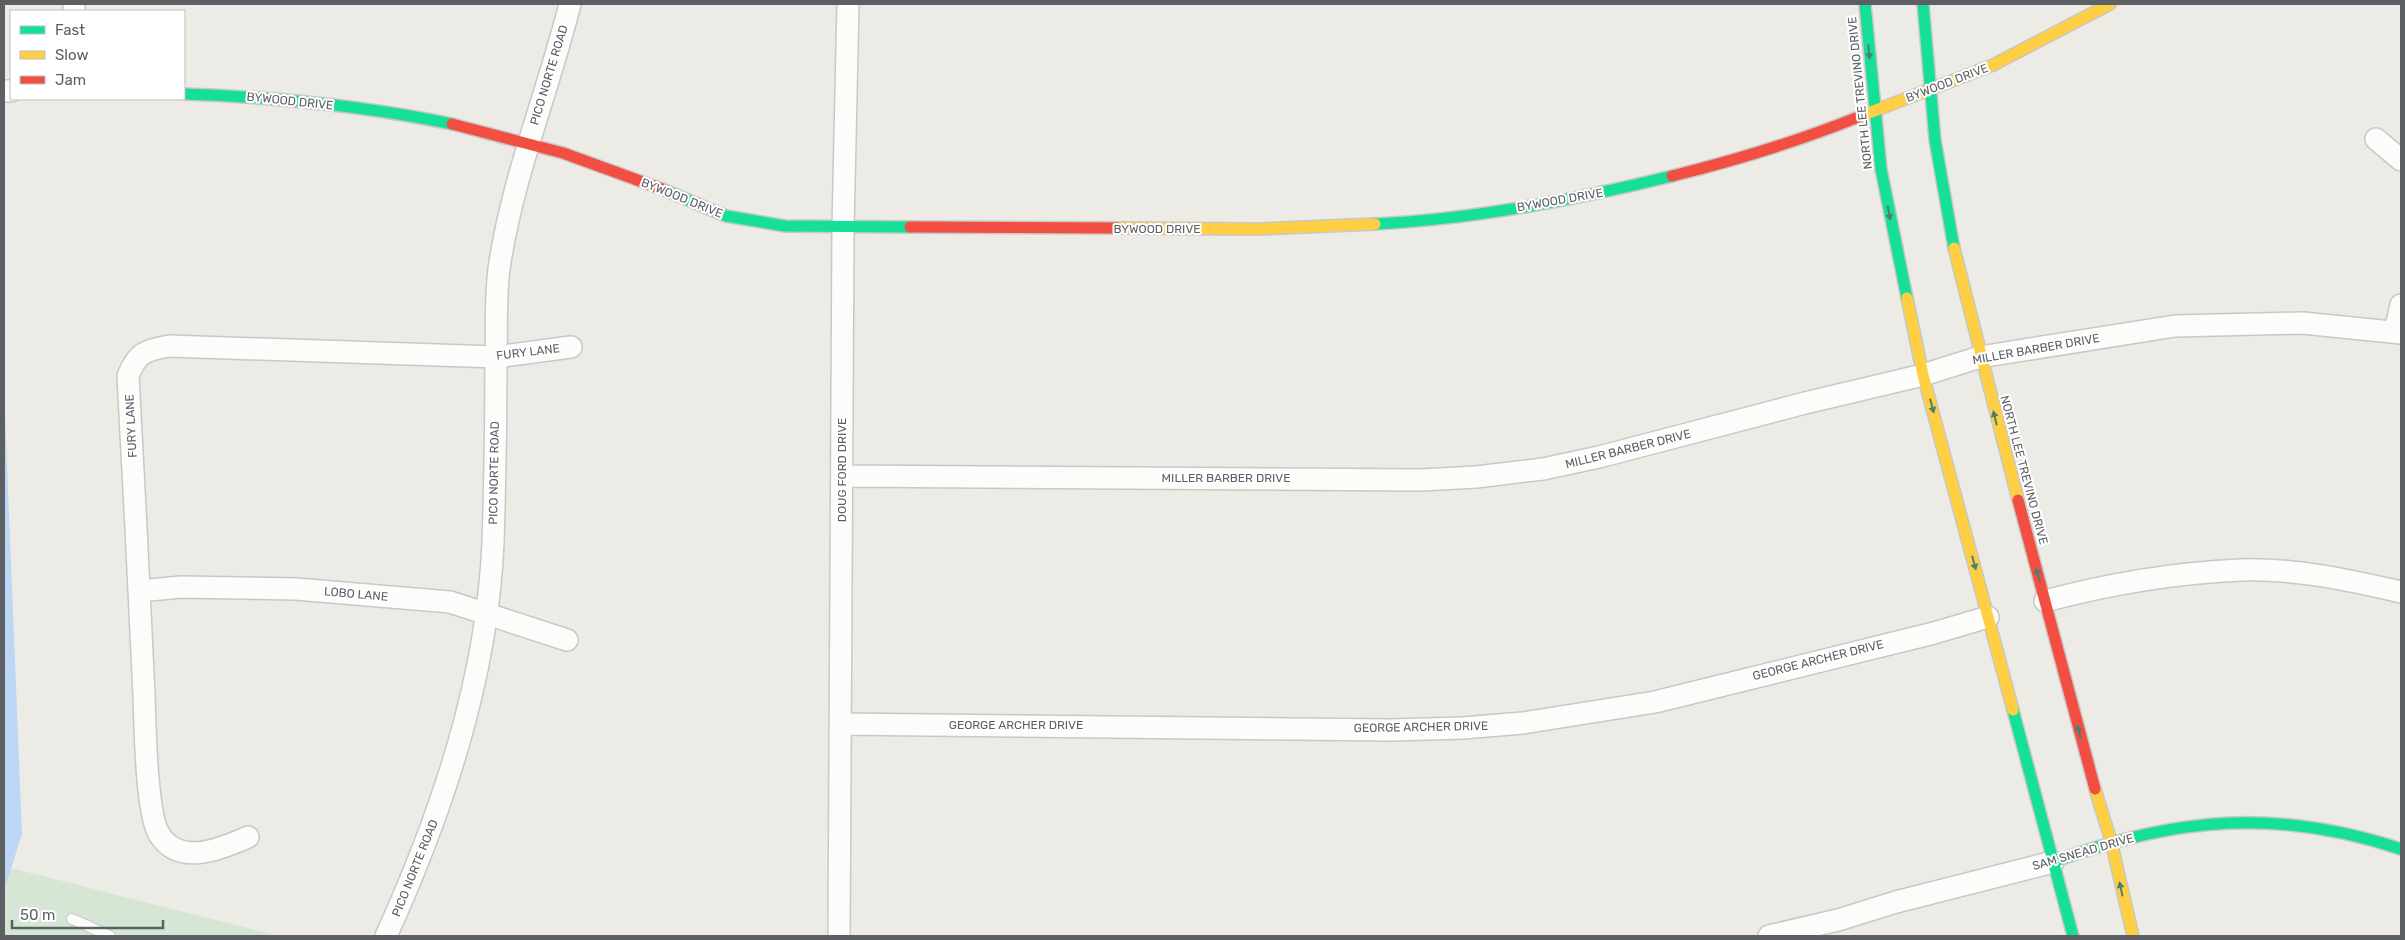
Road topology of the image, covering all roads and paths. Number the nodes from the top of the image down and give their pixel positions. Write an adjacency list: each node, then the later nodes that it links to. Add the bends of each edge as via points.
1 (570, 4): 10 (street, PICO NORTE ROAD)
2 (848, 4): 12 (street, DOUG FORD DRIVE)
3 (1865, 4): 8 (street, NORTH LEE TREVINO DRIVE, one-way to 8)
4 (1923, 4): 6 (street, NORTH LEE TREVINO DRIVE)
5 (2110, 4): 6 (street, BYWOOD DRIVE, via 1993,65)
6 (1930, 89): 8 (street, BYWOOD DRIVE); 17 (street, NORTH LEE TREVINO DRIVE, via 1948,221)
7 (185, 94): 10 (street, BYWOOD DRIVE, via 266,97 398,113 470,128)
8 (1874, 112): 12 (street, BYWOOD DRIVE, via 1742,159 1611,191 1413,222 1261,229); 18 (street, NORTH LEE TREVINO DRIVE, one-way to 18, via 1880,169)
9 (2376, 139): 11 (street)
10 (528, 145): 12 (street, BYWOOD DRIVE, via 563,153 649,183 726,216 785,226); 16 (street, PICO NORTE ROAD, via 505,233 499,270)
11 (2401, 160)
12 (843, 228): 19 (street, DOUG FORD DRIVE)
13 (2401, 305): 14 (street)
14 (2398, 332): 17 (street, MILLER BARBER DRIVE, via 2303,323 2175,326)
15 (571, 347): 16 (street, FURY LANE)
16 (496, 357): 20 (street, FURY LANE, via 169,346 148,349 134,362 128,376); 23 (street, PICO NORTE ROAD, via 492,546)
17 (1980, 357): 18 (street, MILLER BARBER DRIVE); 22 (street, NORTH LEE TREVINO DRIVE, one-way to 17)
18 (1924, 375): 19 (street, MILLER BARBER DRIVE, via 1804,403 1599,458 1476,477 1421,480); 24 (street, NORTH LEE TREVINO DRIVE, one-way to 24)
19 (842, 476): 26 (street, DOUG FORD DRIVE)
20 (139, 591): 23 (street, LOBO LANE, via 181,587 296,589 450,602); 27 (street, FURY LANE, via 152,817 159,834 172,847 197,853 221,850)
21 (2401, 592): 22 (street, via 2323,576 2241,570 2101,586)
22 (2045, 601): 28 (street, NORTH LEE TREVINO DRIVE, one-way to 22)
23 (485, 615): 25 (street, LOBO LANE); 34 (street, PICO NORTE ROAD, via 478,662 444,792 414,876)
24 (1988, 617): 26 (street, GEORGE ARCHER DRIVE, via 1655,702 1523,723 1391,730); 30 (street, NORTH LEE TREVINO DRIVE)
25 (567, 640)
26 (840, 724): 35 (street, DOUG FORD DRIVE)
27 (248, 837)
28 (2111, 841): 29 (street, SAM SNEAD DRIVE, via 2218,822 2265,821 2312,825 2368,837); 30 (street, SAM SNEAD DRIVE); 38 (street, NORTH LEE TREVINO DRIVE, one-way to 28)
29 (2401, 849)
30 (2053, 862): 32 (street, SAM SNEAD DRIVE, via 1896,902); 37 (street, NORTH LEE TREVINO DRIVE)
31 (72, 919): 33 (lane)
32 (1839, 928): 36 (street, SAM SNEAD DRIVE)
33 (110, 936)
34 (386, 936)
35 (839, 936)
36 (1769, 936)
37 (2073, 936)
38 (2133, 936)

